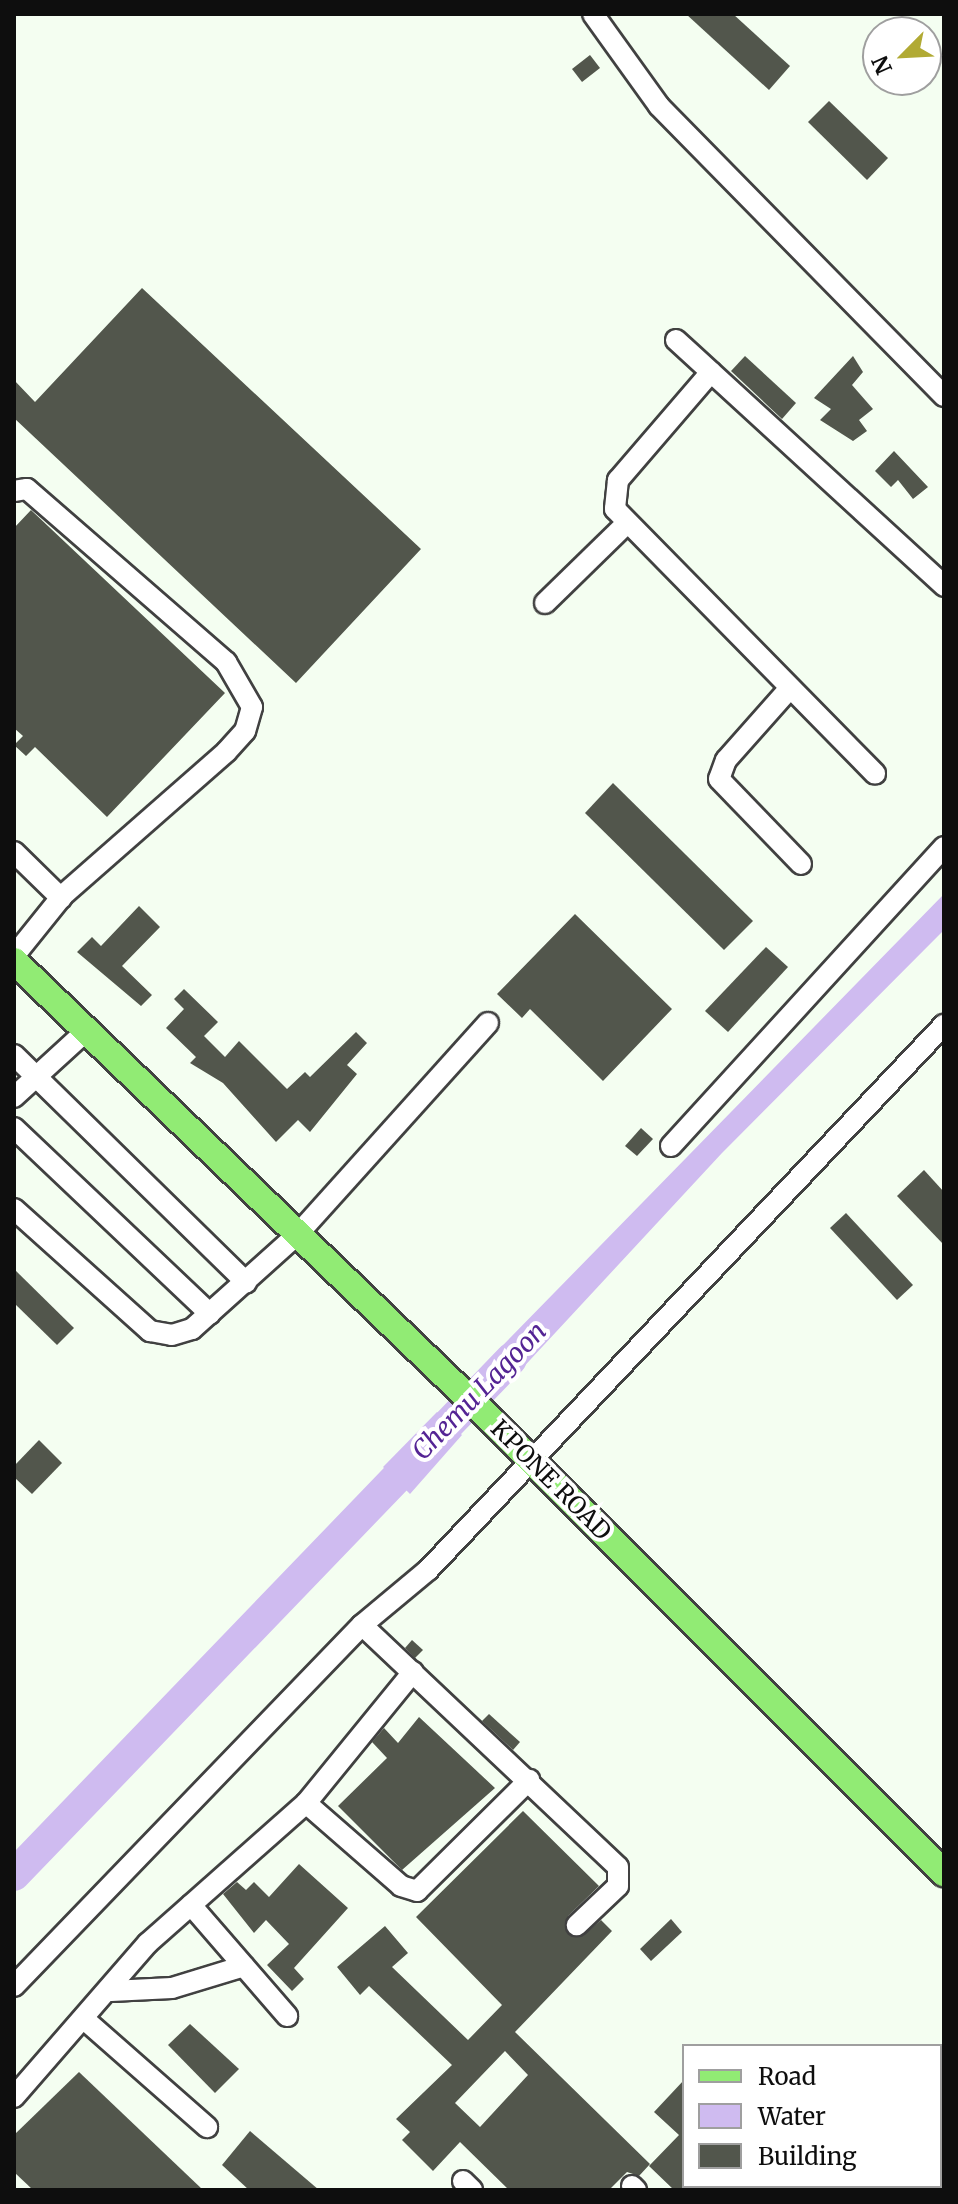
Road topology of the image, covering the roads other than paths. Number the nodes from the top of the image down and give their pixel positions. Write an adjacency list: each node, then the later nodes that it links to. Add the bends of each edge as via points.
1 (593, 14): 4 (street, via 659,106)
2 (676, 340): 3 (street)
3 (711, 372): 6 (street, via 618,480 615,509); 7 (street)
4 (944, 396)
5 (14, 491): 14 (street, via 27,489 226,662 252,707 245,731 226,752)
6 (626, 524): 8 (street); 9 (street)
7 (944, 586)
8 (545, 603)
9 (790, 688): 10 (street); 13 (street, via 726,760 719,779)
10 (875, 774)
11 (944, 847): 23 (street)
12 (14, 852): 14 (street)
13 (801, 864)
14 (61, 898): 15 (street)
15 (14, 958): 18 (main road, KPONE ROAD)
16 (488, 1023): 25 (street)
17 (944, 1025): 28 (street)
18 (86, 1031): 20 (street); 25 (main road, KPONE ROAD)
19 (14, 1055): 20 (street)
20 (35, 1078): 21 (street); 26 (street)
21 (14, 1097)
22 (14, 1128): 27 (street)
23 (671, 1146)
24 (14, 1209): 27 (street, via 150,1331 172,1335)
25 (298, 1234): 26 (street); 28 (main road, KPONE ROAD)
26 (246, 1282): 27 (street)
27 (210, 1314)
28 (530, 1461): 29 (street, via 428,1570); 33 (main road, KPONE ROAD)
29 (362, 1625): 30 (street); 37 (street)
30 (413, 1672): 31 (street); 32 (street)
31 (529, 1780): 32 (street, via 417,1891 401,1886); 35 (street, via 618,1867 618,1886)
32 (306, 1803): 34 (street)
33 (944, 1873)
34 (191, 1905): 36 (street); 38 (street)
35 (577, 1925)
36 (244, 1966): 38 (street, via 187,1985); 39 (street)
37 (14, 1986)
38 (111, 1991): 40 (street)
39 (287, 2016)
40 (84, 2019): 41 (street); 42 (street)
41 (14, 2097)
42 (207, 2127)

